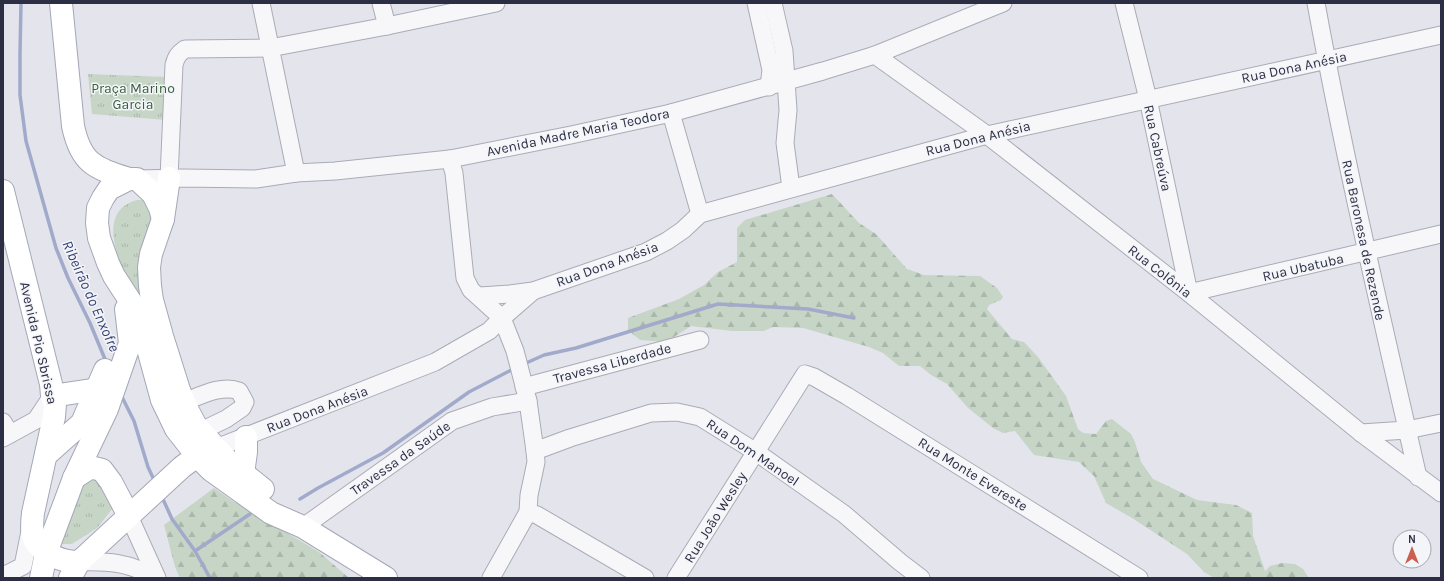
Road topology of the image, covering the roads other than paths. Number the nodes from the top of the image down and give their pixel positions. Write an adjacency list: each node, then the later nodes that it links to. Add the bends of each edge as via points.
1 (61, 3): 23 (main road, via 76,143 84,156 104,171)
2 (260, 3): 12 (street)
3 (381, 3): 10 (street)
4 (496, 3): 10 (street)
5 (756, 3): 16 (street, via 771,70)
6 (774, 3): 15 (street, via 784,48)
7 (1004, 3): 13 (street, Avenida Madre Maria Teodora)
8 (1124, 3): 17 (street, Rua Cabreúva)
9 (1316, 3): 14 (street, Rua Baronesa de Rezende)
10 (387, 26): 12 (street)
11 (1441, 35): 14 (street, Rua Dona Anésia)
12 (270, 48): 21 (street); 22 (street, via 194,48 179,53 174,65)
13 (875, 55): 15 (street, Avenida Madre Maria Teodora); 19 (street, Rua Colônia)
14 (1326, 60): 17 (street, Rua Dona Anésia); 29 (street, Rua Baronesa de Rezende)
15 (787, 82): 16 (street, Avenida Madre Maria Teodora); 24 (street, via 785,143)
16 (769, 87): 18 (street, Avenida Madre Maria Teodora)
17 (1148, 99): 19 (street, Rua Dona Anésia); 32 (street, Rua Cabreúva)
18 (672, 113): 20 (street, Avenida Madre Maria Teodora); 26 (street)
19 (987, 135): 24 (street, Rua Dona Anésia); 32 (street, Rua Colônia)
20 (450, 159): 21 (street, Avenida Madre Maria Teodora); 33 (street, via 454,173 465,278 472,290)
21 (296, 173): 22 (street, Avenida Madre Maria Teodora, via 256,178)
22 (169, 178): 23 (street, Avenida Madre Maria Teodora); 27 (main road)
23 (133, 179): 27 (main road, via 147,187 157,200); 30 (main road, via 109,189 98,208 99,238)
24 (791, 188): 26 (street, Rua Dona Anésia)
25 (3, 191): 40 (main road, Avenida Pio Sbrissa)
26 (700, 214): 31 (street, Rua Dona Anésia, via 683,230 646,252)
27 (163, 219): 41 (main road, via 151,254 150,286 162,336)
28 (1441, 234): 29 (street, Rua Ubatuba)
29 (1366, 252): 32 (street, Rua Ubatuba); 44 (street, Rua Baronesa de Rezende)
30 (114, 276): 36 (main road, via 127,313); 51 (main road, via 141,322 152,368 167,412 176,429)
31 (534, 291): 33 (street, Rua Dona Anésia); 34 (street, Rua Dona Anésia)
32 (1188, 293): 47 (street, Rua Colônia)
33 (480, 296): 34 (street)
34 (502, 318): 38 (street, via 515,351); 48 (street, Rua Dona Anésia, via 489,331 435,362)
35 (700, 340): 38 (street, Travessa Liberdade)
36 (116, 359): 39 (main road); 39 (main road)
37 (805, 374): 52 (street, Rua João Wesley); 72 (street, Rua Monte Evereste, via 847,396)
38 (525, 389): 50 (street); 60 (street, Travessa da Saúde, via 492,407 452,421)
39 (102, 393): 40 (main road); 49 (main road, via 82,423); 55 (main road)
40 (52, 396): 42 (street); 49 (main road, Avenida Pio Sbrissa, via 55,404)
41 (184, 402): 46 (main road); 46 (street, via 220,390 231,388 239,391 245,402 242,408)
42 (36, 420): 45 (street); 49 (street, via 45,428)
43 (1441, 423): 44 (street)
44 (1407, 430): 47 (street); 54 (street, Rua Baronesa de Rezende)
45 (5, 431)
46 (201, 431): 51 (main road)
47 (1361, 433): 54 (street, Rua Colônia)
48 (246, 437): 51 (street, Rua Dona Anésia); 53 (main road)
49 (48, 447): 59 (main road, Avenida Pio Sbrissa)
50 (535, 451): 52 (street, Rua Dom Manoel, via 651,413 677,412 700,417); 58 (street, via 536,462)
51 (207, 452): 53 (main road); 57 (main road, via 171,477); 60 (main road, via 211,470 271,513)
52 (756, 452): 70 (street, Rua João Wesley); 71 (street, Rua Dom Manoel, via 844,514)
53 (243, 474): 60 (main road, via 280,501)
54 (1418, 477): 56 (street, Rua Colônia)
55 (74, 478): 57 (main road, via 88,469 102,470); 61 (main road)
56 (1441, 494)
57 (135, 510): 62 (main road); 66 (street)
58 (528, 512): 68 (street); 69 (street)
59 (31, 526): 61 (main road, via 35,540); 63 (street)
60 (303, 527): 67 (main road)
61 (46, 553): 62 (main road, via 68,562); 65 (main road)
62 (74, 570): 66 (street, via 95,561 120,563)
63 (21, 572): 64 (street)
64 (3, 576)
65 (41, 578)
66 (156, 578)
67 (386, 578)
68 (491, 578)
69 (645, 578)
70 (676, 578)
71 (921, 578)
72 (1139, 578)

